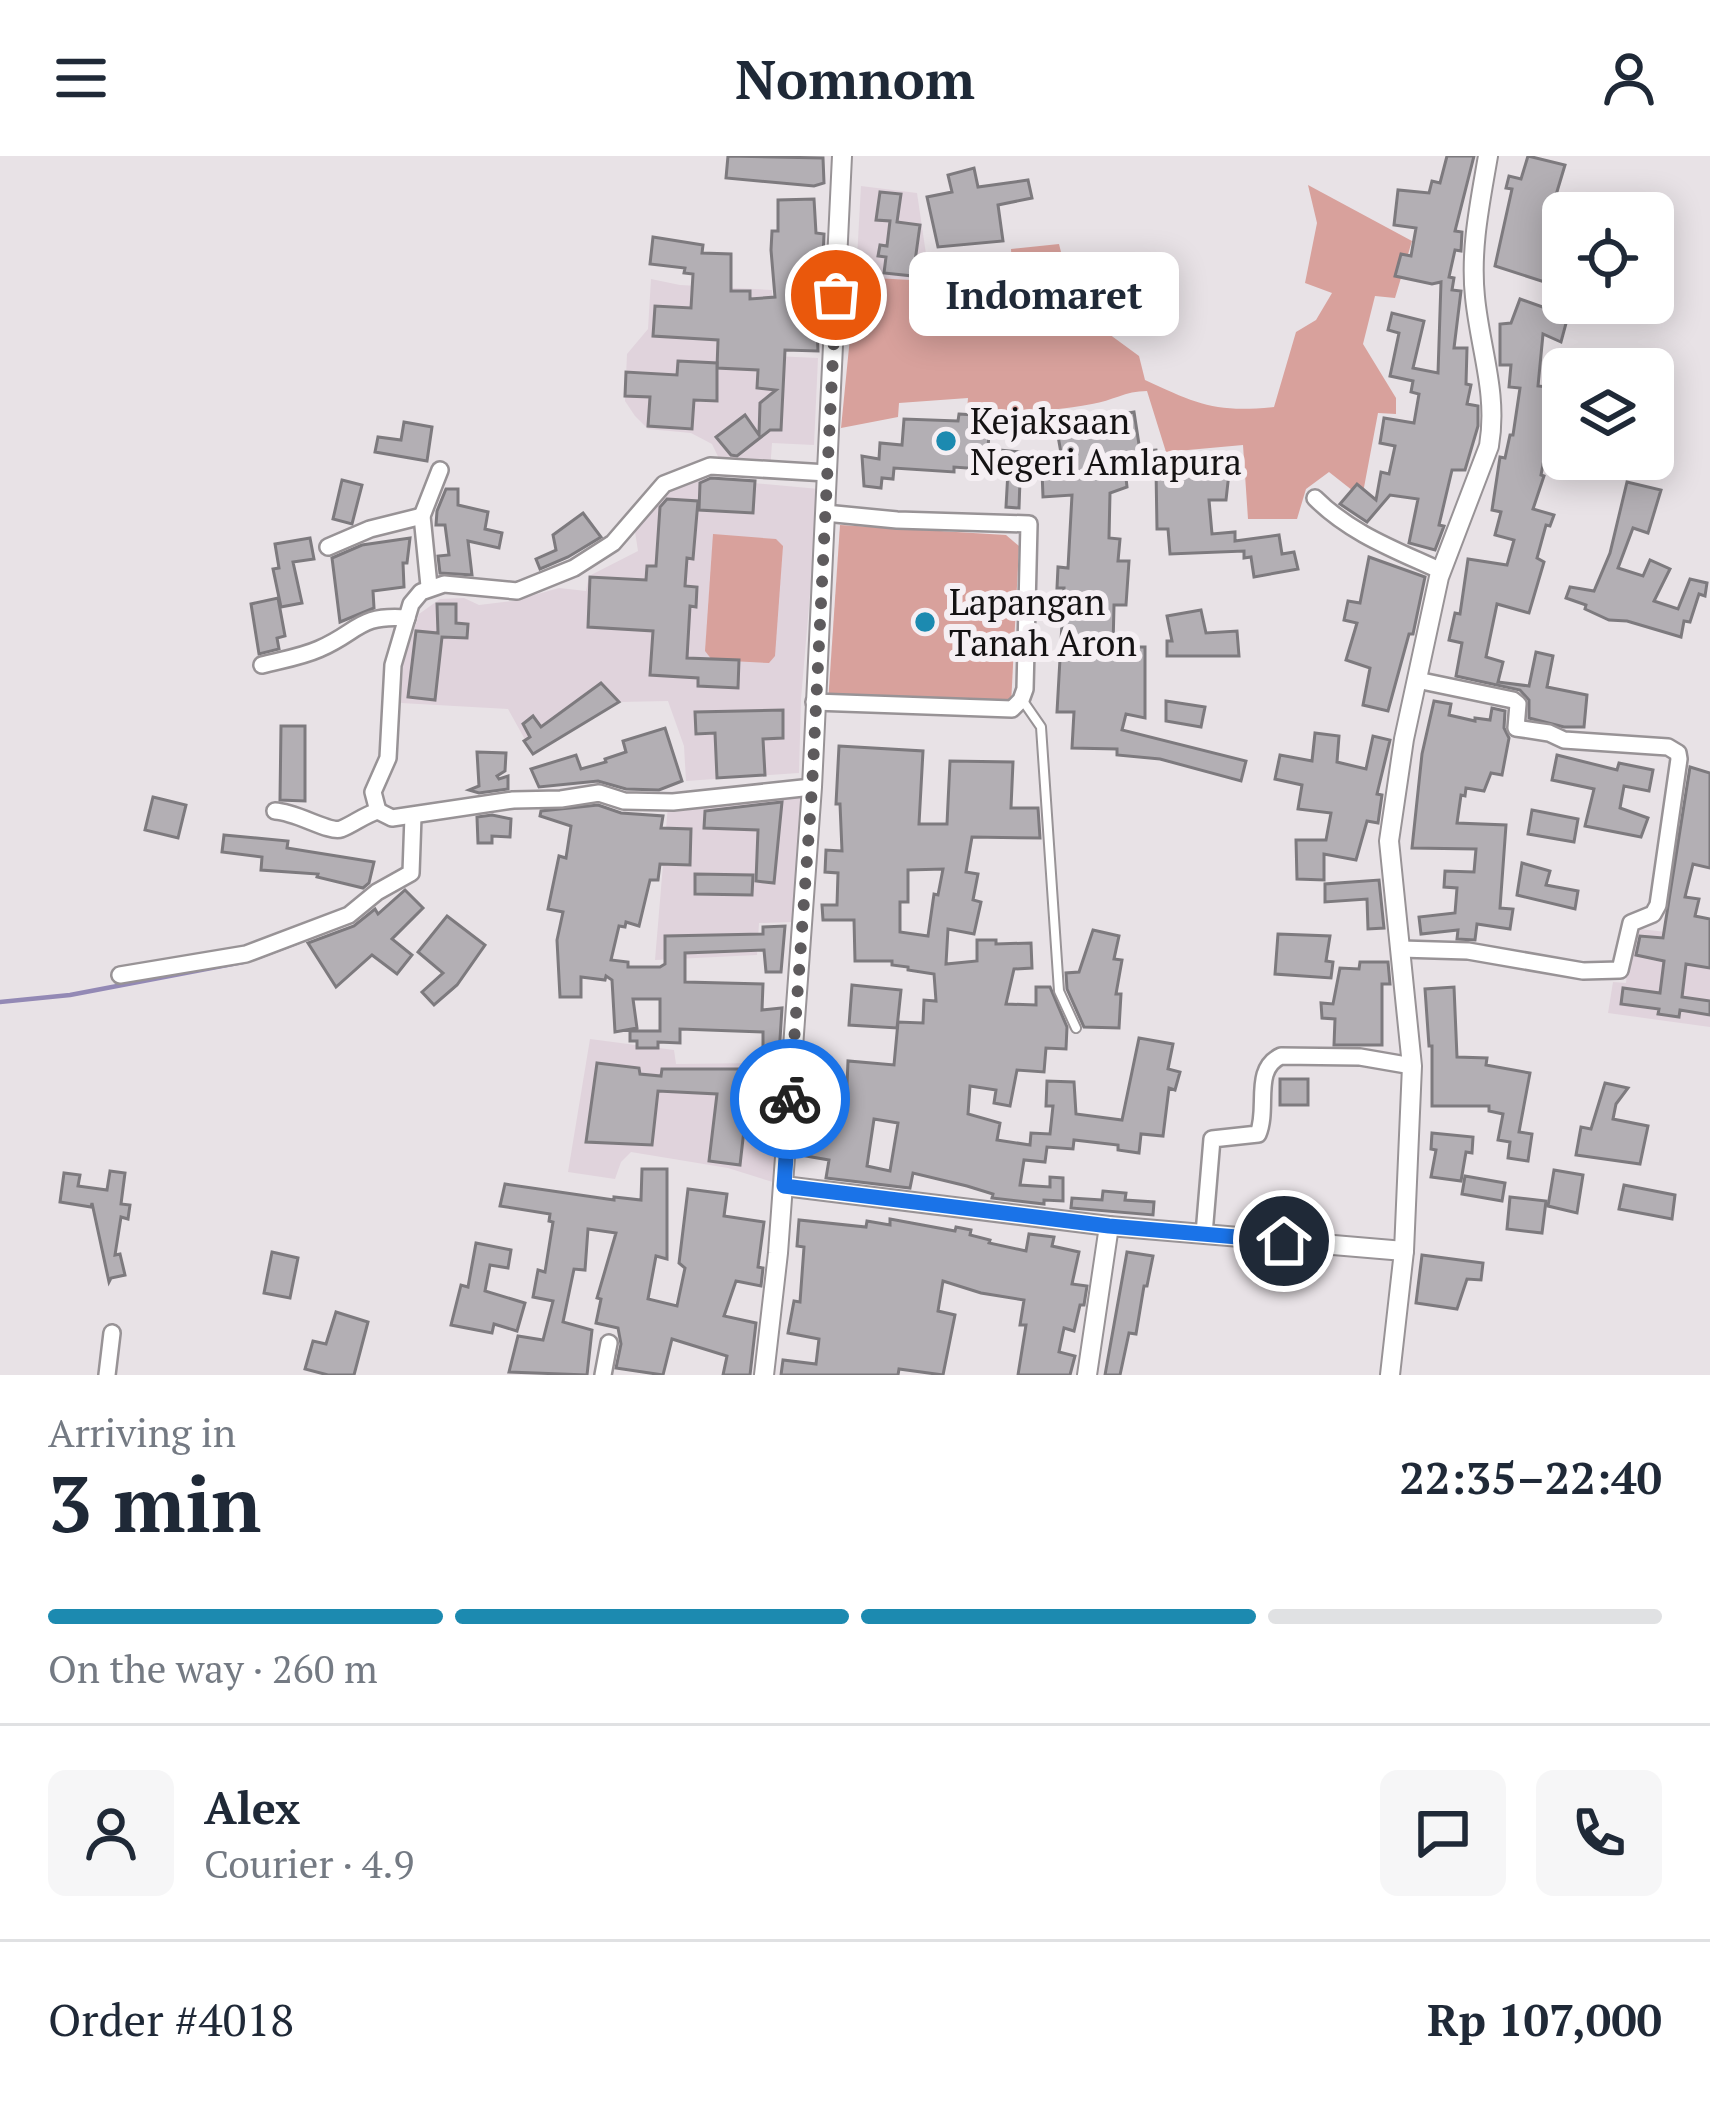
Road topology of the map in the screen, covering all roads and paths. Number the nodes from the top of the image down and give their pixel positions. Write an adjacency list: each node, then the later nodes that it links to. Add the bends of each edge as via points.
1 (842, 156): 4 (street)
2 (1488, 156): 9 (street, via 1474,281 1492,426)
3 (440, 470): 7 (street)
4 (827, 473): 6 (street); 10 (street, via 710,466 664,484 613,544 574,568 517,591)
5 (1316, 498): 9 (street, via 1366,537)
6 (825, 513): 14 (street, via 1029,524); 15 (street)
7 (422, 516): 8 (street); 10 (street)
8 (328, 547)
9 (1441, 571): 13 (street)
10 (429, 586): 11 (street)
11 (407, 618): 12 (street, via 362,621 314,651); 18 (street, via 393,664 388,758 373,792)
12 (262, 665)
13 (1417, 680): 20 (street, via 1389,841); 20 (street, via 1513,700 1516,728 1668,747 1679,759 1658,905 1631,923 1617,972)
14 (1022, 700): 15 (street, via 987,710); 22 (lane, via 1041,727 1059,991)
15 (814, 702): 16 (street)
16 (812, 788): 19 (street, via 673,802 599,793); 24 (street)
17 (275, 811): 18 (street, via 340,830)
18 (378, 811): 19 (street)
19 (413, 816): 21 (street, via 411,873 349,915 246,955)
20 (1401, 949): 23 (street)
21 (120, 975)
22 (1076, 1028)
23 (1412, 1066): 26 (street, via 1271,1060 1258,1134 1212,1139); 27 (street)
24 (784, 1186): 25 (street); 32 (street)
25 (1109, 1226): 26 (street); 33 (street)
26 (1204, 1234): 27 (street)
27 (1405, 1251): 34 (street)
28 (112, 1333): 30 (street)
29 (609, 1342): 31 (street)
30 (107, 1375)
31 (603, 1375)
32 (764, 1375)
33 (1087, 1375)
34 (1390, 1375)

